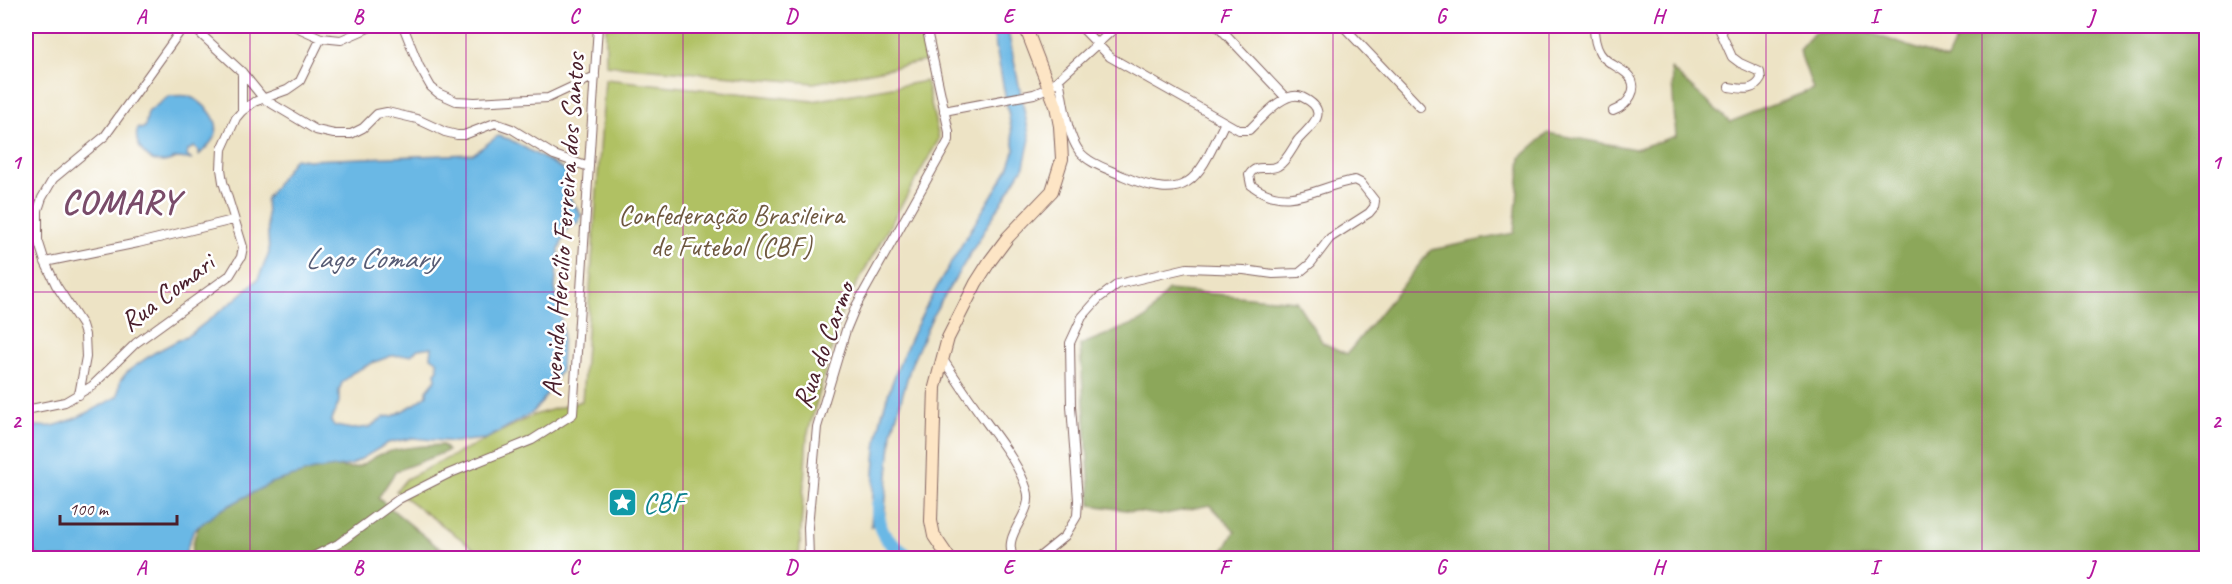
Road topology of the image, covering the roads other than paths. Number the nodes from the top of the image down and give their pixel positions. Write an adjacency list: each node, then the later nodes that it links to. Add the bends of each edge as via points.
1 (184, 26): 30 (street, via 109,131 49,185 37,219)
2 (192, 26): 17 (street)
3 (294, 26): 15 (street)
4 (373, 26): 15 (street, via 341,40)
5 (403, 26): 18 (street, via 430,87 456,100 548,98)
6 (598, 26): 18 (street, Avenida Hercílio Ferreira dos Santos)
7 (926, 26): 25 (street, Rua do Carmo)
8 (1025, 26): 19 (street)
9 (1080, 26): 16 (street)
10 (1117, 26): 16 (street)
11 (1218, 26): 21 (street)
12 (1342, 26): 23 (street)
13 (1593, 26): 26 (street, via 1602,56 1626,74 1633,86 1627,102)
14 (1718, 26): 20 (street, via 1732,57 1760,72 1761,79 1752,88)
15 (321, 38): 22 (street, via 300,81)
16 (1098, 44): 19 (street); 27 (street, via 1110,57)
17 (242, 72): 22 (street); 24 (street)
18 (595, 76): 28 (street, Avenida Hercílio Ferreira dos Santos)
19 (1054, 83): 25 (street, via 1023,96); 27 (street, via 1083,155 1152,186 1173,188 1193,179); 31 (street, via 1062,159 1056,182 990,261 958,317)
20 (1729, 87)
21 (1285, 97): 27 (street, via 1249,130 1239,130); 38 (street, via 1304,98 1313,106 1317,119 1280,165 1256,167 1249,175 1251,185 1265,195 1287,199 1355,180 1371,195 1374,207 1330,238 1299,273 1187,268 1118,284 1099,298 1082,317 1070,344 1077,516 1065,536)
22 (264, 99): 24 (street); 28 (street, via 308,126 334,134 358,132 377,114 387,112 457,135 503,124 554,155)
23 (1420, 107)
24 (242, 111): 29 (street, Rua Comari, via 221,157)
25 (944, 111): 35 (street, Rua do Carmo, via 949,132 946,149 856,306 823,403 810,489)
26 (1612, 111)
27 (1224, 122)
28 (589, 167): 34 (street, Avenida Hercílio Ferreira dos Santos, via 573,414 519,447 448,474 399,499 338,544)
29 (233, 220): 30 (street); 32 (street, Rua Comari, via 243,247 235,268 219,284 136,343 100,380)
30 (45, 262): 32 (street, via 85,334 86,357)
31 (942, 358): 36 (street, via 935,387 931,521 934,536); 37 (street, via 1004,447 1027,489 1025,510 1011,538)
32 (79, 395): 33 (street, Rua Comari)
33 (26, 410)
34 (310, 558)
35 (809, 558)
36 (949, 558)
37 (1014, 558)
38 (1038, 558)

